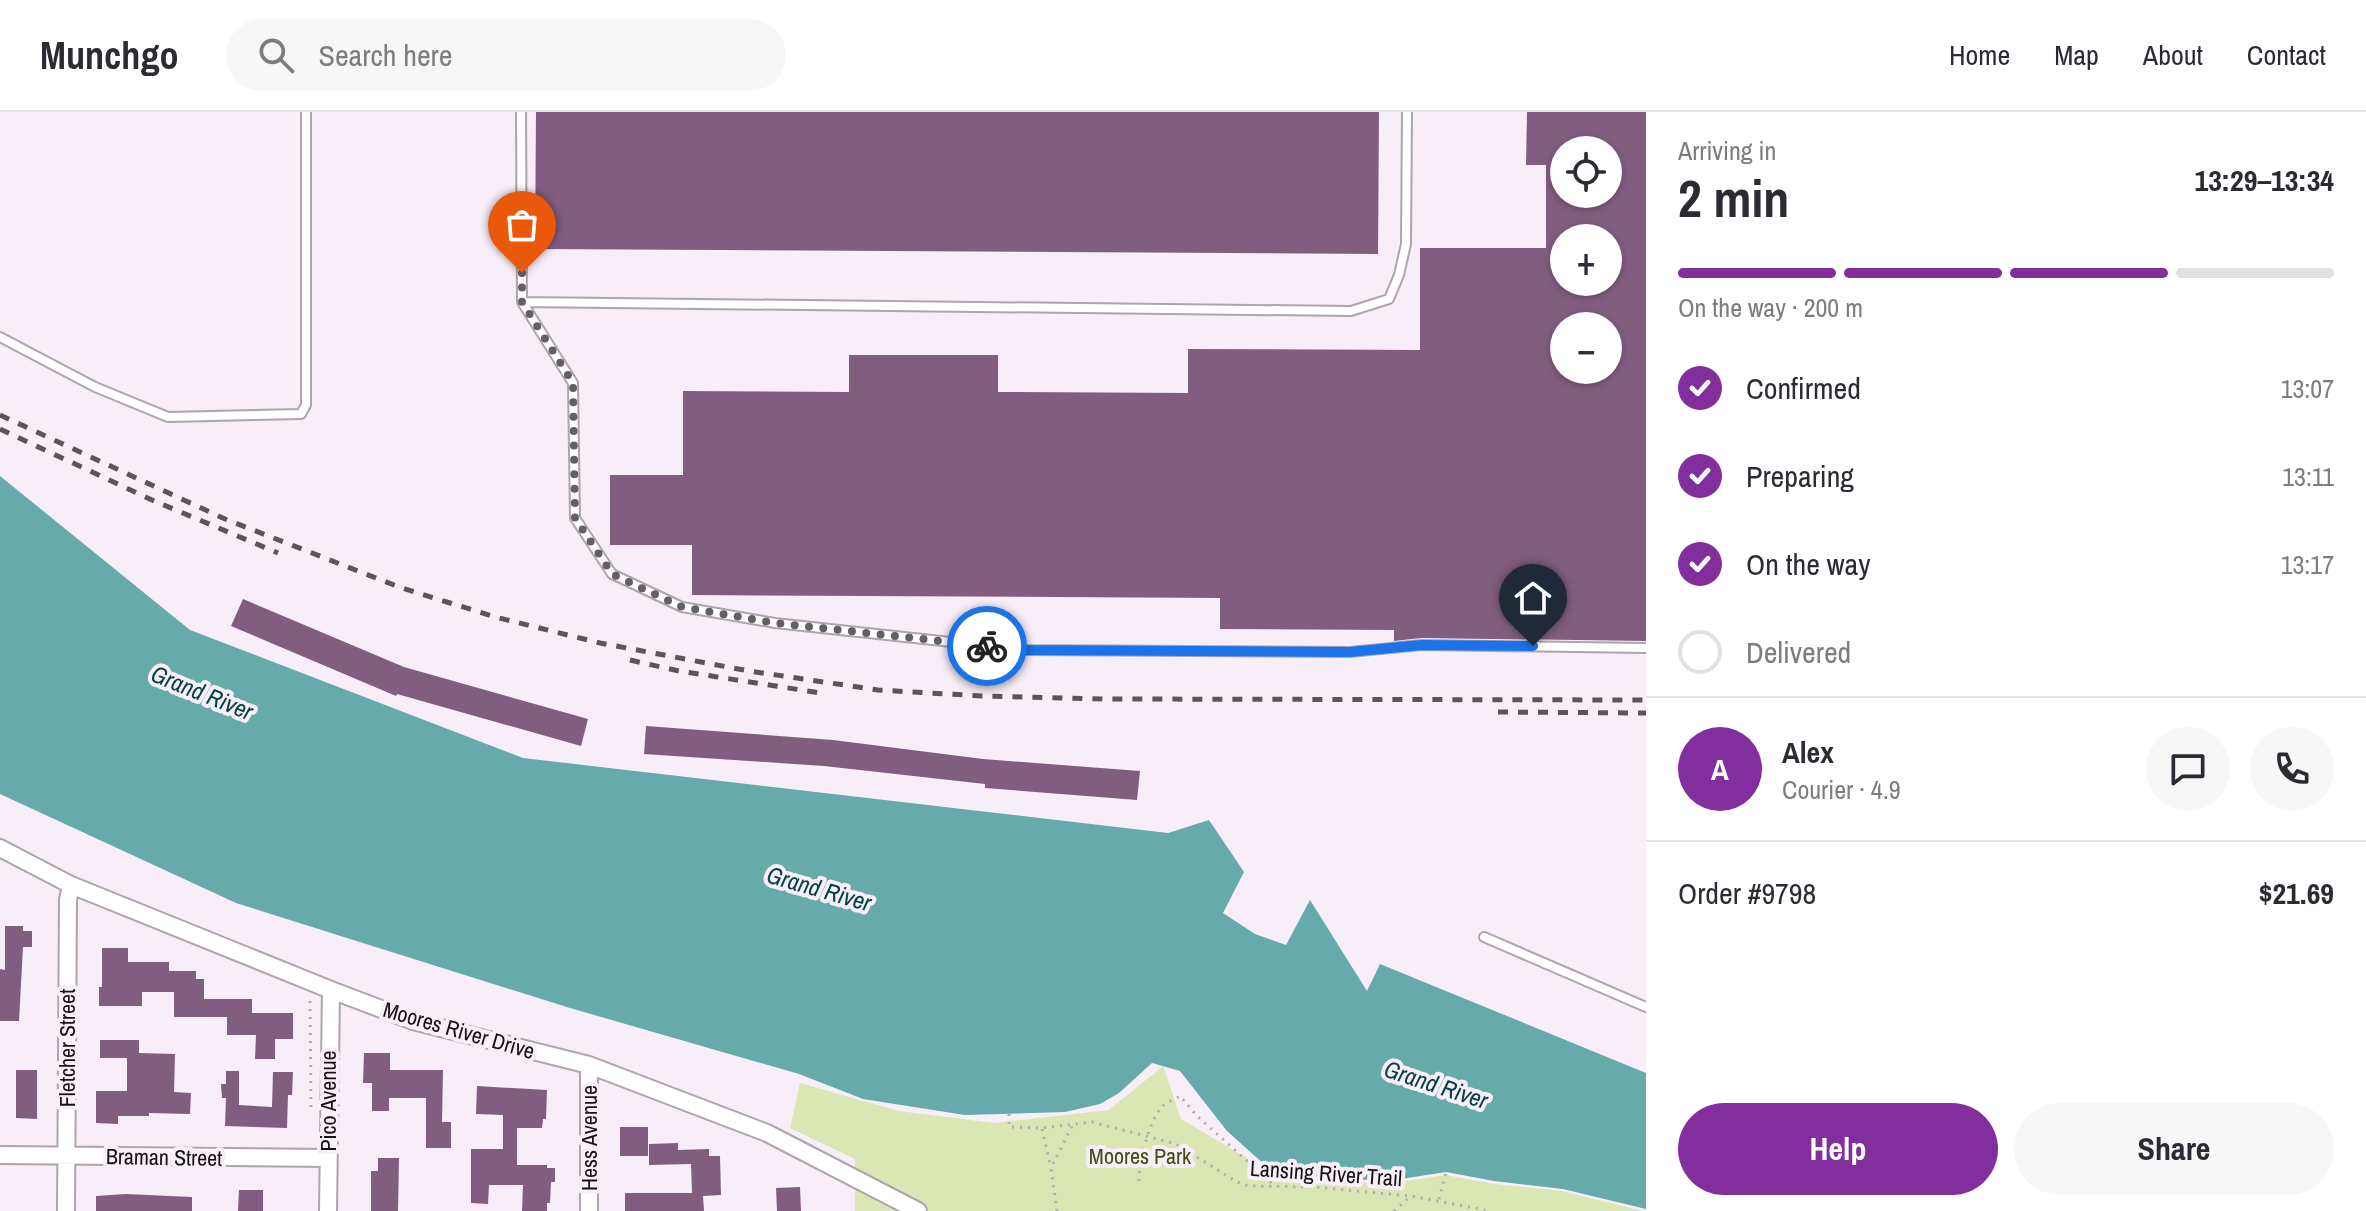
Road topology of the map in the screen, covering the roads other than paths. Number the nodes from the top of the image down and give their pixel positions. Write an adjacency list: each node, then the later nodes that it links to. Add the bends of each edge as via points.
1 (306, 112): 5 (lane, via 306,405 301,414 168,417 95,387)
2 (521, 112): 4 (lane)
3 (1407, 112): 4 (lane, via 1406,244 1399,275 1389,299 1351,311)
4 (522, 302): 6 (lane, via 573,383 575,518 612,574 682,607 775,623 1025,650)
5 (0, 337)
6 (1646, 648)
7 (0, 848): 8 (street, Moores River Drive)
8 (71, 885): 10 (street, Moores River Drive); 14 (street, Fletcher Street)
9 (1484, 937): 11 (lane)
10 (331, 990): 12 (street, Moores River Drive, via 413,1021); 15 (street, Pico Avenue)
11 (1646, 1007)
12 (589, 1065): 18 (street, Hess Avenue); 19 (street, Moores River Drive, via 767,1133)
13 (0, 1155): 14 (street, Braman Street)
14 (66, 1156): 15 (street, Braman Street); 16 (street, Fletcher Street)
15 (328, 1158): 17 (street, Pico Avenue)
16 (66, 1211)
17 (328, 1211)
18 (589, 1211)
19 (918, 1211)

